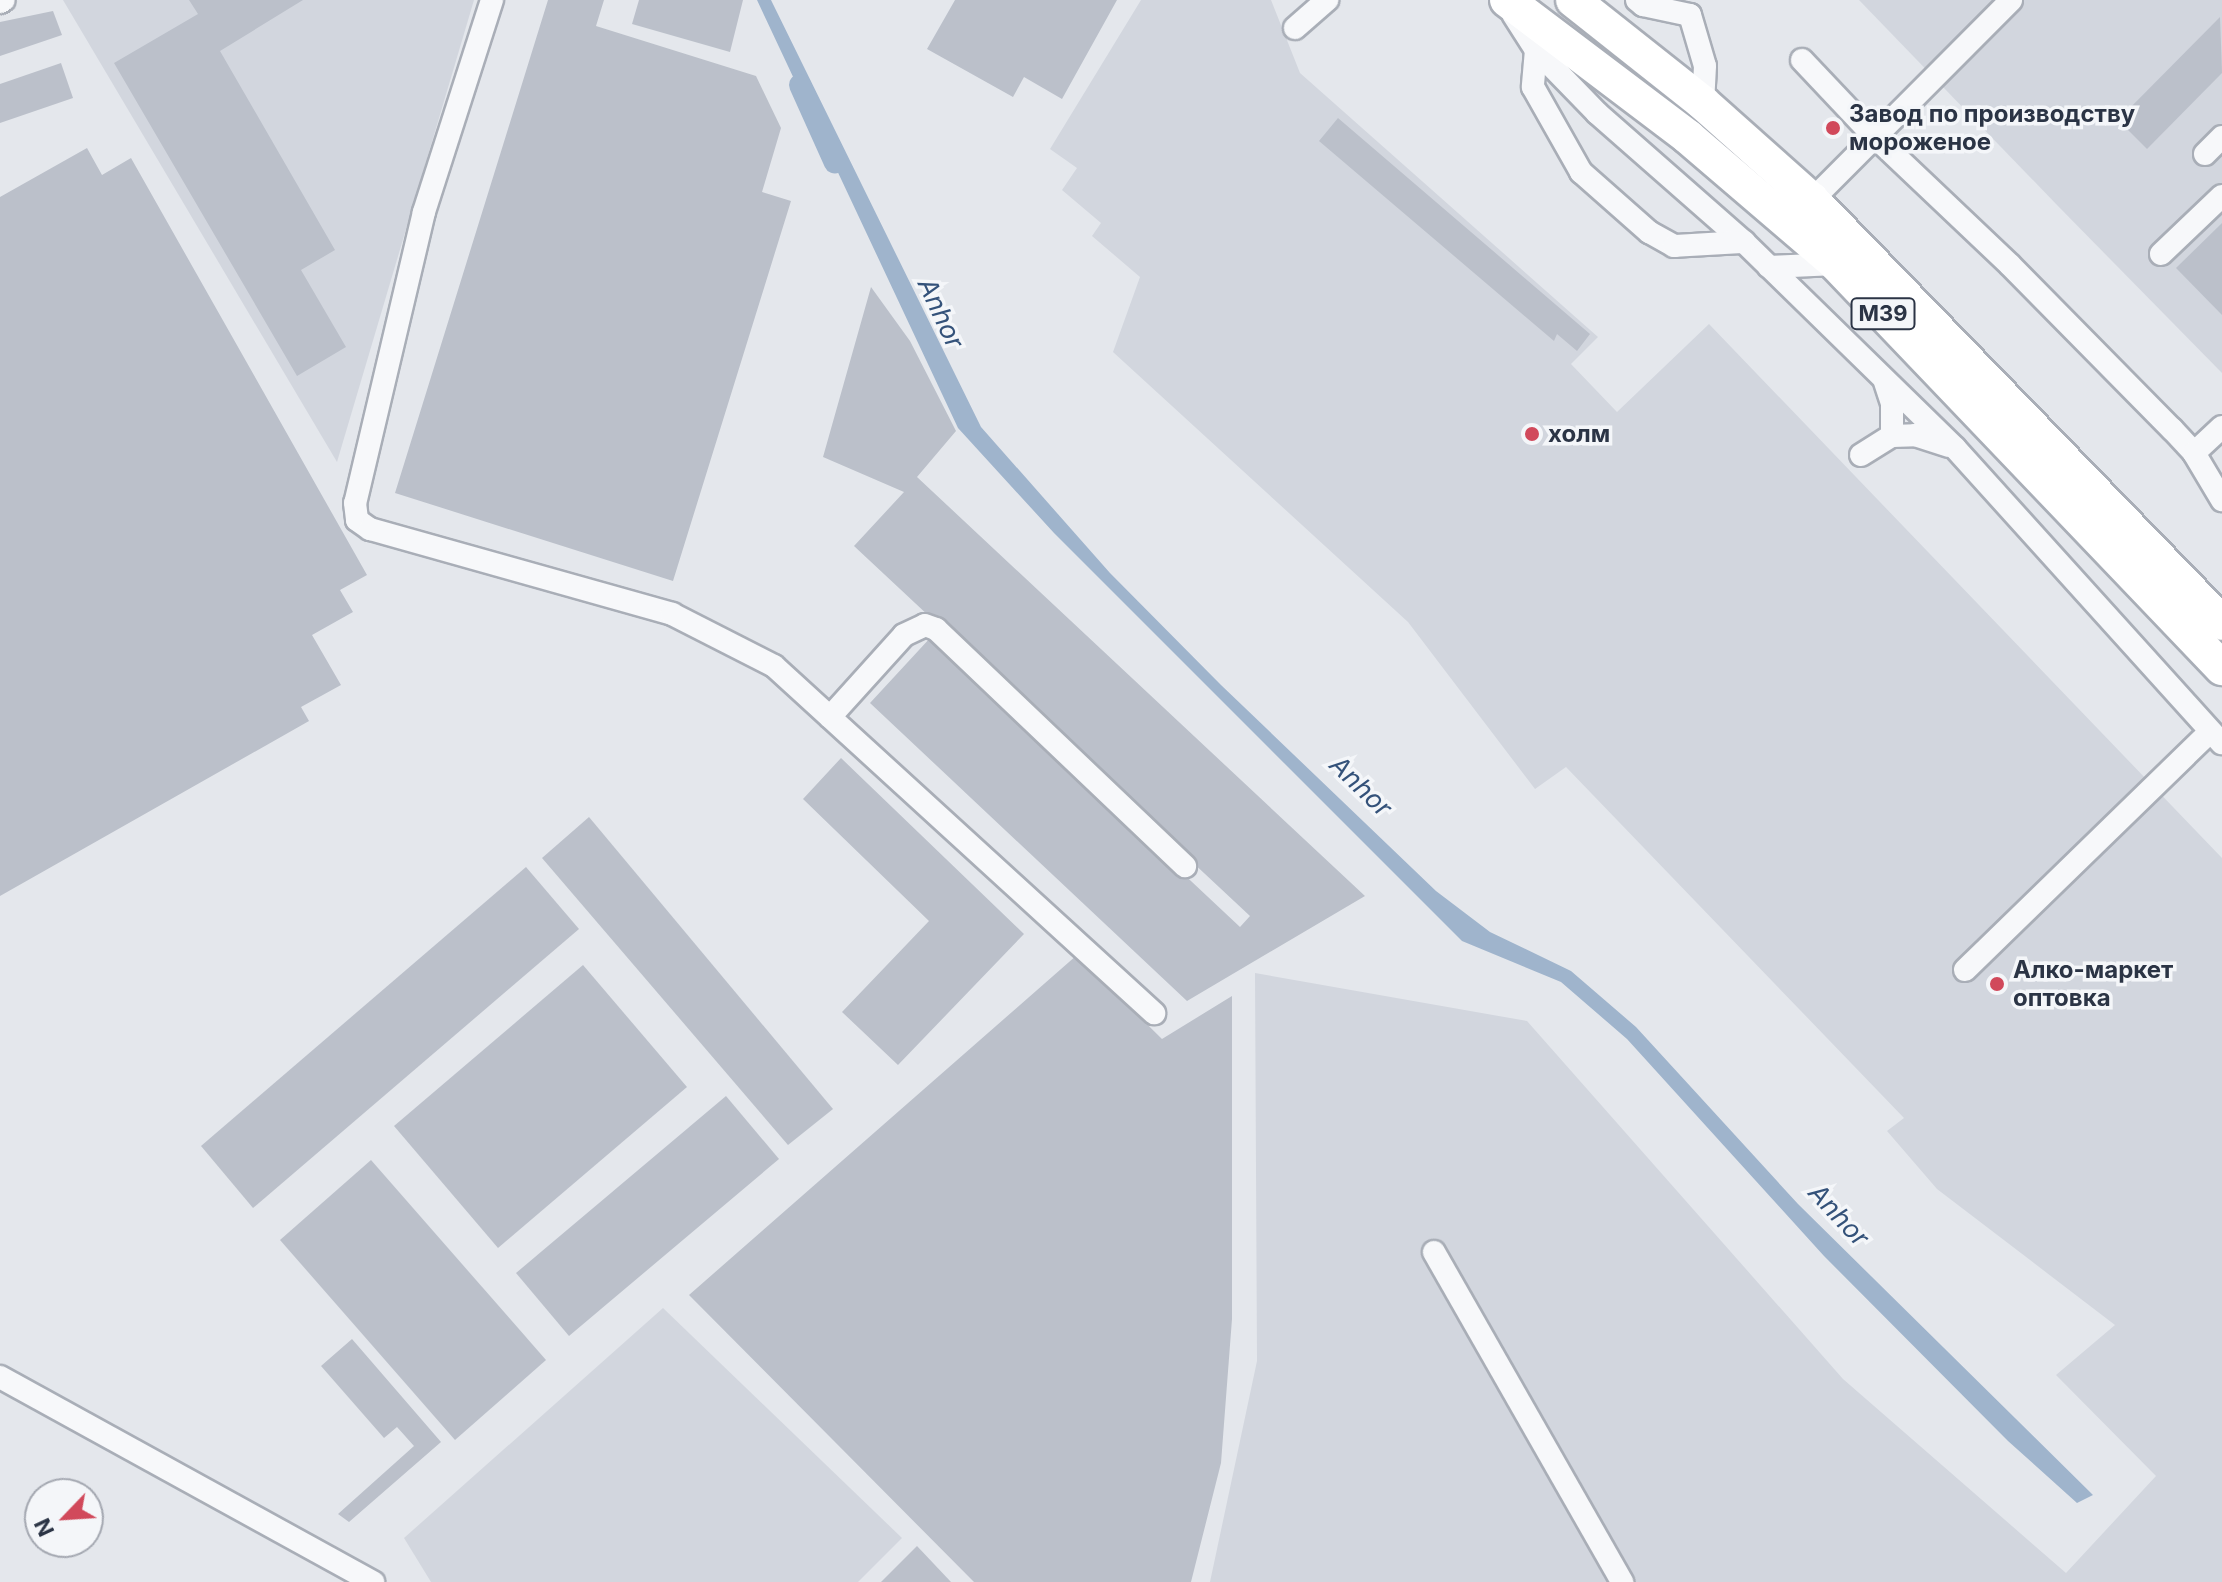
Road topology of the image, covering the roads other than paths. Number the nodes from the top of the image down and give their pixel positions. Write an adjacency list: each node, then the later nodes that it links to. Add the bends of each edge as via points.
1 (492, 0): 29 (street, via 424,212 355,503 357,520 370,529 672,614 774,666)
2 (1327, 0): 7 (street)
3 (1506, 0): 8 (street, M39); 18 (highway, M39, via 1688,137)
4 (1573, 0): 10 (highway, M39)
5 (1637, 0): 10 (street, via 1690,15 1705,66)
6 (2011, 0): 11 (street)
7 (1295, 28)
8 (1536, 50): 16 (street, M39, via 1597,113); 16 (street, via 1533,87 1581,172 1649,232 1674,246)
9 (1802, 60): 11 (street)
10 (1703, 103): 15 (highway, M39)
11 (1873, 135): 15 (street); 24 (street, via 2010,265)
12 (2222, 137): 13 (street)
13 (2205, 154)
14 (2222, 196): 17 (street)
15 (1812, 200): 27 (highway, M39)
16 (1744, 242): 19 (street, M39)
17 (2161, 254)
18 (1836, 264): 19 (street); 28 (highway, M39)
19 (1769, 267): 20 (street, M39)
20 (1885, 381): 22 (street, via 1892,403); 23 (street, M39)
21 (2222, 427): 24 (street)
22 (1892, 436): 23 (street, via 1915,435); 25 (street)
23 (1955, 448): 30 (street, M39)
24 (2194, 453): 26 (street)
25 (1861, 455)
26 (2222, 500)
27 (2222, 623)
28 (2222, 668)
29 (830, 717): 31 (street, via 904,635 925,625 936,629); 33 (street)
30 (2216, 738): 32 (street)
31 (1185, 866)
32 (1965, 970)
33 (1154, 1013)
34 (1434, 1252): 37 (street)
35 (0, 1377): 36 (street)
36 (373, 1582)
37 (1622, 1582)

